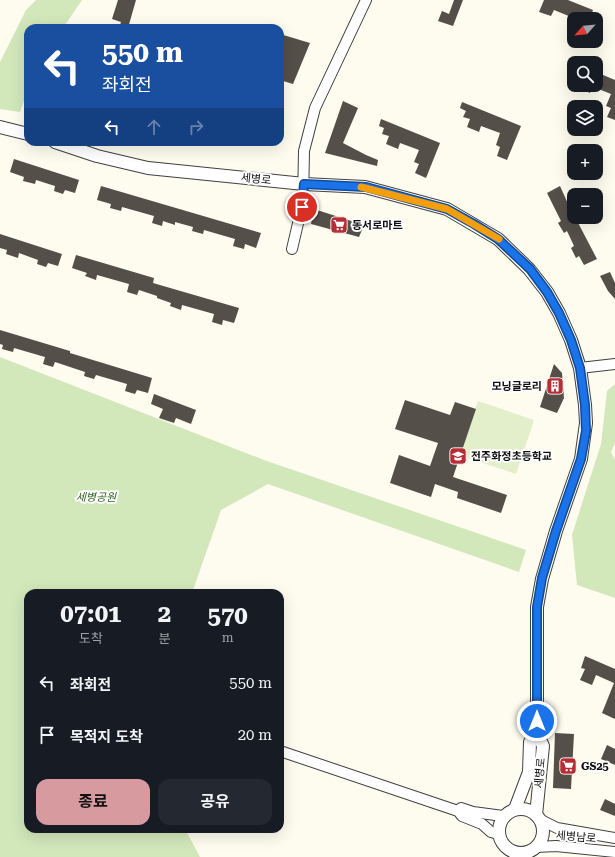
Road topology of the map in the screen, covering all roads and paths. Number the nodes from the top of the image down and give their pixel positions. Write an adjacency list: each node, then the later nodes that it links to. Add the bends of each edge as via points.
1 (366, 0): 5 (street, via 315,108 304,151)
2 (0, 127): 3 (street)
3 (24, 133)
4 (67, 146): 5 (street, 세병로, via 148,168)
5 (304, 184): 6 (street, via 303,202); 8 (street, 세병로, via 366,187 447,209 498,239 530,269 547,292 568,333)
6 (292, 249)
7 (615, 364): 8 (street)
8 (580, 368): 9 (street, 세병로, via 586,423 581,459 542,578 537,607)
9 (537, 733): 11 (street, 세병로, via 530,742 529,772); 14 (street, 세병로, via 543,746)
10 (284, 752): 12 (street)
11 (516, 809): 13 (street); 14 (street, via 529,810)
12 (458, 811): 13 (street, via 461,808); 15 (street, via 462,816)
13 (504, 816): 15 (street)
14 (538, 817): 16 (street, 세병남로, via 557,828); 17 (street, 세병로, via 543,830)
15 (498, 834): 19 (street)
16 (615, 838)
17 (536, 847): 18 (street, 세병남로, via 556,846); 19 (street, via 524,853)
18 (615, 852)
19 (510, 854)

